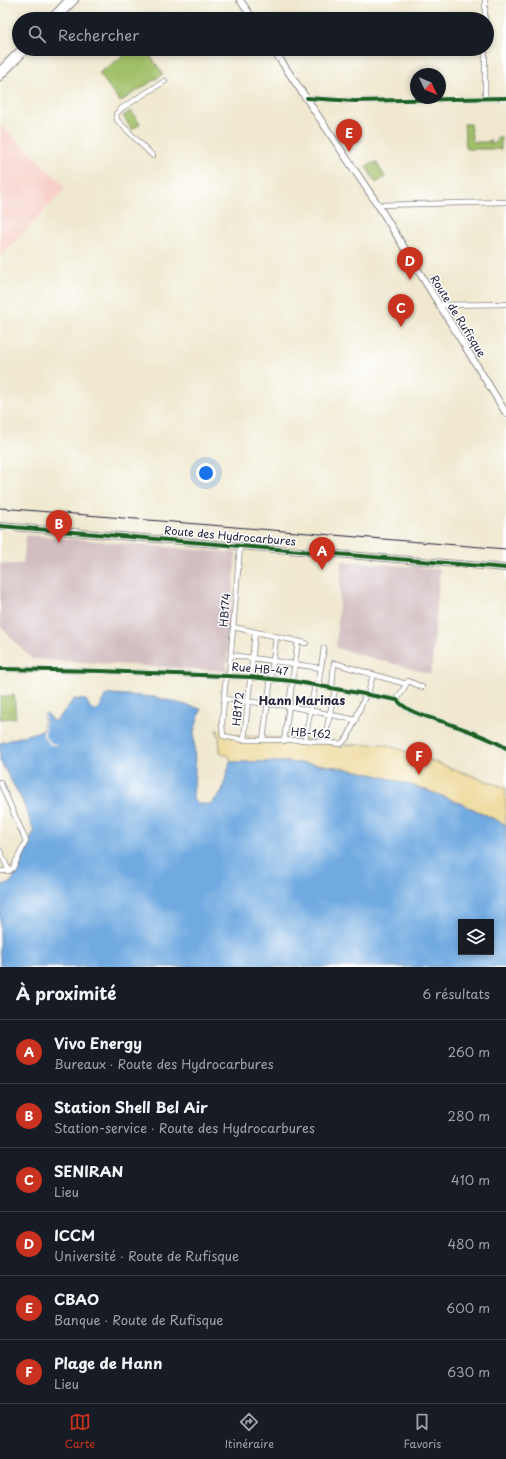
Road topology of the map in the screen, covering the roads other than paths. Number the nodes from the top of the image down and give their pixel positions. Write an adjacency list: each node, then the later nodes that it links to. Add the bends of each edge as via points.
1 (68, 0): 5 (street)
2 (75, 0): 6 (street)
3 (240, 0): 7 (street)
4 (485, 0): 8 (street)
5 (57, 12)
6 (63, 12)
7 (248, 12)
8 (485, 12)
9 (13, 56): 13 (street)
10 (20, 56): 14 (street)
11 (278, 56): 16 (street, Route de Rufisque)
12 (485, 56): 17 (street)
13 (0, 70)
14 (0, 77)
15 (165, 81): 19 (street, via 116,114 117,120)
16 (307, 98): 17 (street, via 354,101); 21 (street, Route de Rufisque)
17 (485, 98): 18 (street)
18 (506, 98)
19 (153, 156)
20 (506, 202): 21 (street)
21 (378, 205): 23 (street, Route de Rufisque)
22 (506, 304): 23 (street)
23 (439, 305): 24 (street, Route de Rufisque)
24 (506, 413)
25 (0, 526): 26 (street, Route des Hydrocarbures)
26 (240, 546): 27 (street, Route des Hydrocarbures); 28 (street, HB174)
27 (506, 568)
28 (233, 627): 29 (street); 34 (street, HB174)
29 (255, 632): 30 (street); 35 (street, HB172)
30 (276, 636): 31 (street); 36 (street)
31 (298, 641): 32 (street); 37 (street)
32 (306, 643)
33 (324, 648): 38 (street)
34 (230, 655): 35 (street); 41 (street, HB174)
35 (252, 658): 36 (street); 42 (street, HB172)
36 (273, 660): 37 (street); 43 (street)
37 (295, 663): 38 (street); 44 (street)
38 (321, 668): 46 (street)
39 (0, 669): 41 (street, Rue HB-47)
40 (373, 674): 45 (street); 48 (street, via 334,663); 49 (street, HB-162)
41 (228, 675): 42 (street, Rue HB-47); 50 (street, HB174)
42 (250, 677): 43 (street, Rue HB-47); 52 (street, HB172)
43 (271, 678): 44 (street, Rue HB-47); 53 (street)
44 (292, 681): 46 (street, Rue HB-47); 54 (street)
45 (407, 682): 47 (street); 51 (street)
46 (317, 685): 48 (street, Rue HB-47); 55 (street)
47 (422, 687)
48 (334, 688): 49 (street, Rue HB-47); 56 (street)
49 (367, 694): 51 (street, Rue HB-47); 57 (street, HB-162)
50 (224, 699): 52 (street); 58 (street, HB174)
51 (397, 700): 64 (street, Rue HB-47, via 408,710)
52 (248, 701): 53 (street); 59 (street, HB172)
53 (268, 702): 54 (street); 60 (street)
54 (289, 706): 55 (street); 62 (street)
55 (309, 709): 56 (street); 61 (street)
56 (330, 714): 57 (street); 63 (street)
57 (356, 720): 63 (street, HB-162, via 344,742 338,745)
58 (223, 736): 59 (street, HB-162)
59 (244, 740): 60 (street, HB-162)
60 (263, 740): 62 (street, HB-162)
61 (305, 740): 62 (street, HB-162); 63 (street, HB-162)
62 (284, 741)
63 (324, 743)
64 (506, 748)
65 (0, 782): 68 (street, via 26,841 13,868)
66 (0, 851): 68 (street)
67 (0, 871): 68 (street)
68 (9, 871)

